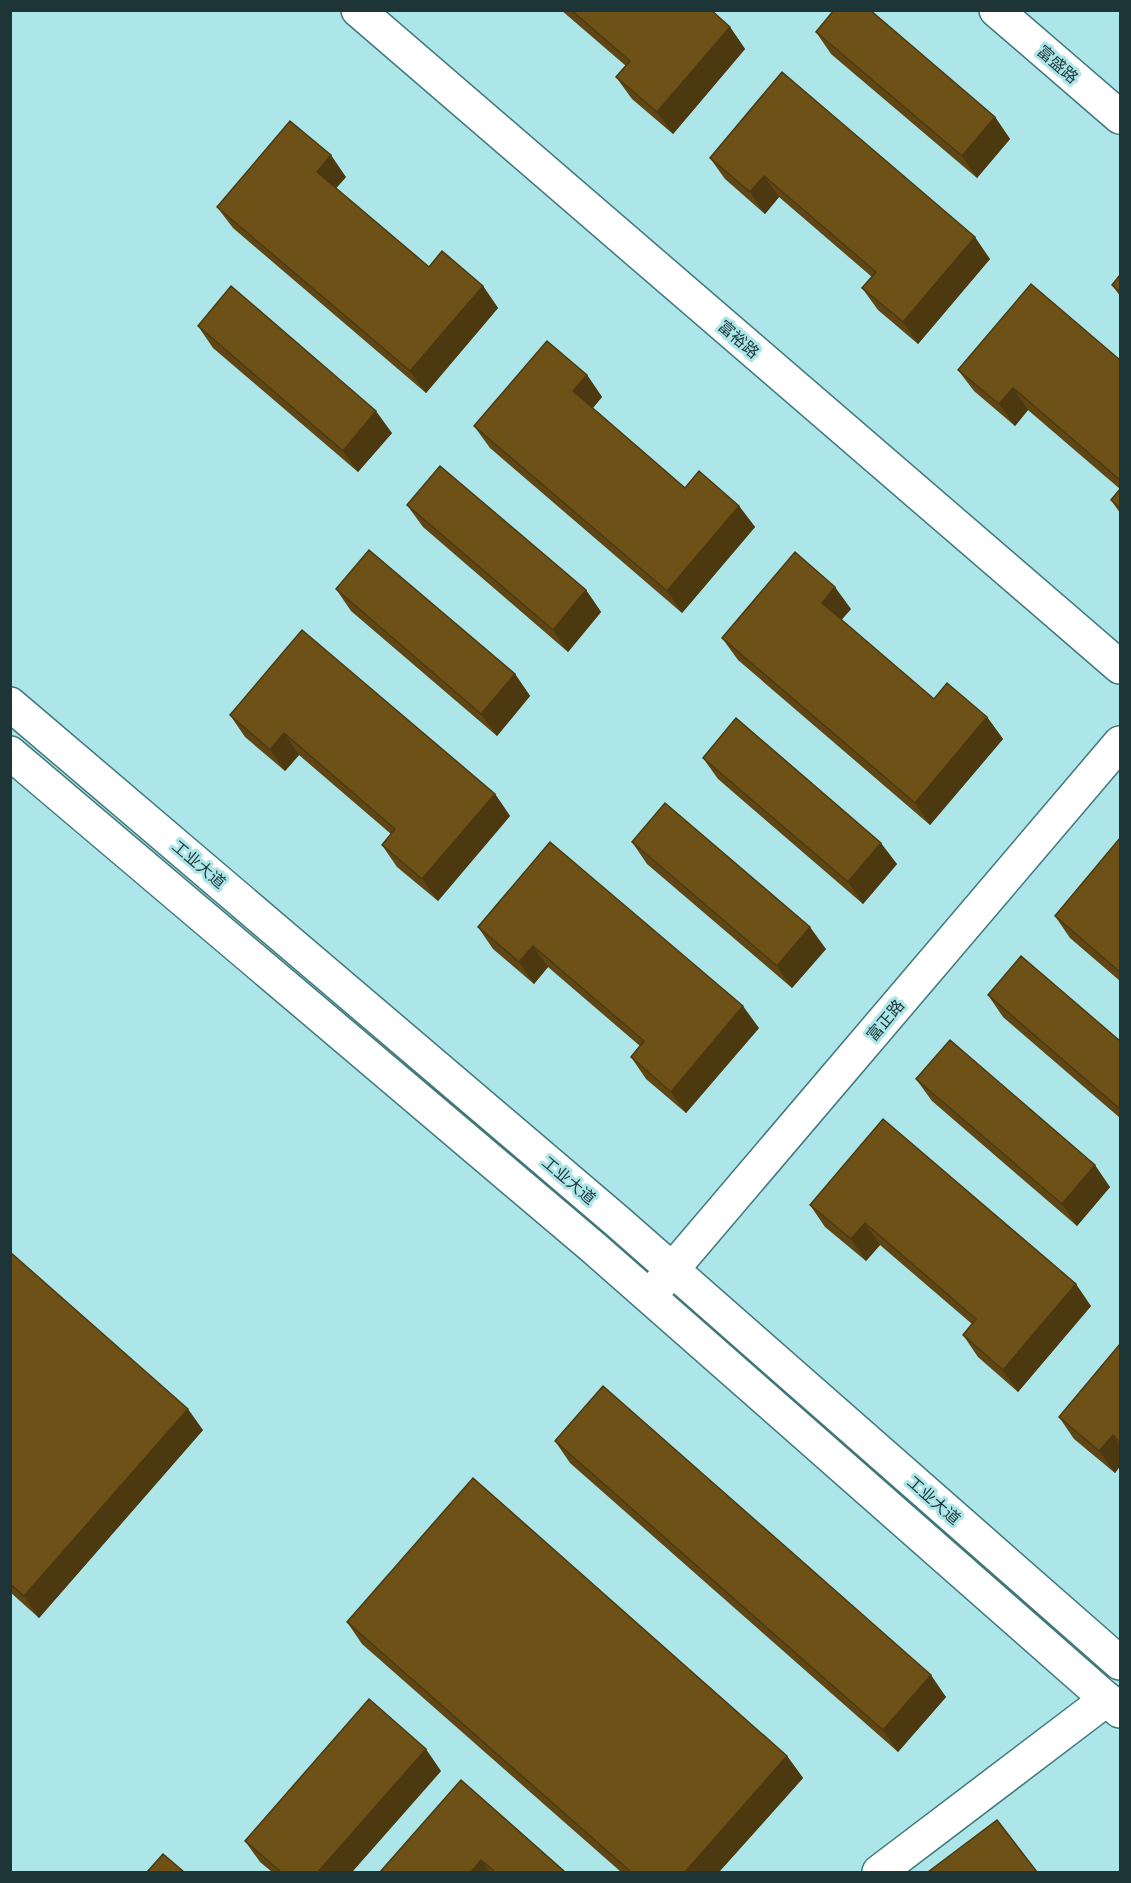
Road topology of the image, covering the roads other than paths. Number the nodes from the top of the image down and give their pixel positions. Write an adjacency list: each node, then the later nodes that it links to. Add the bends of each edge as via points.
1 (358, 10): 4 (street, 富裕路)
2 (996, 10): 3 (street, 富盛路)
3 (1120, 117)
4 (1120, 666)
5 (10, 704): 8 (street, 工业大道)
6 (1120, 743): 8 (street, 富正路)
7 (10, 753): 9 (street)
8 (672, 1269): 9 (street, 富正路); 10 (street, 工业大道)
9 (648, 1297): 11 (street)
10 (1120, 1663)
11 (1114, 1705): 12 (street)
12 (879, 1872)

